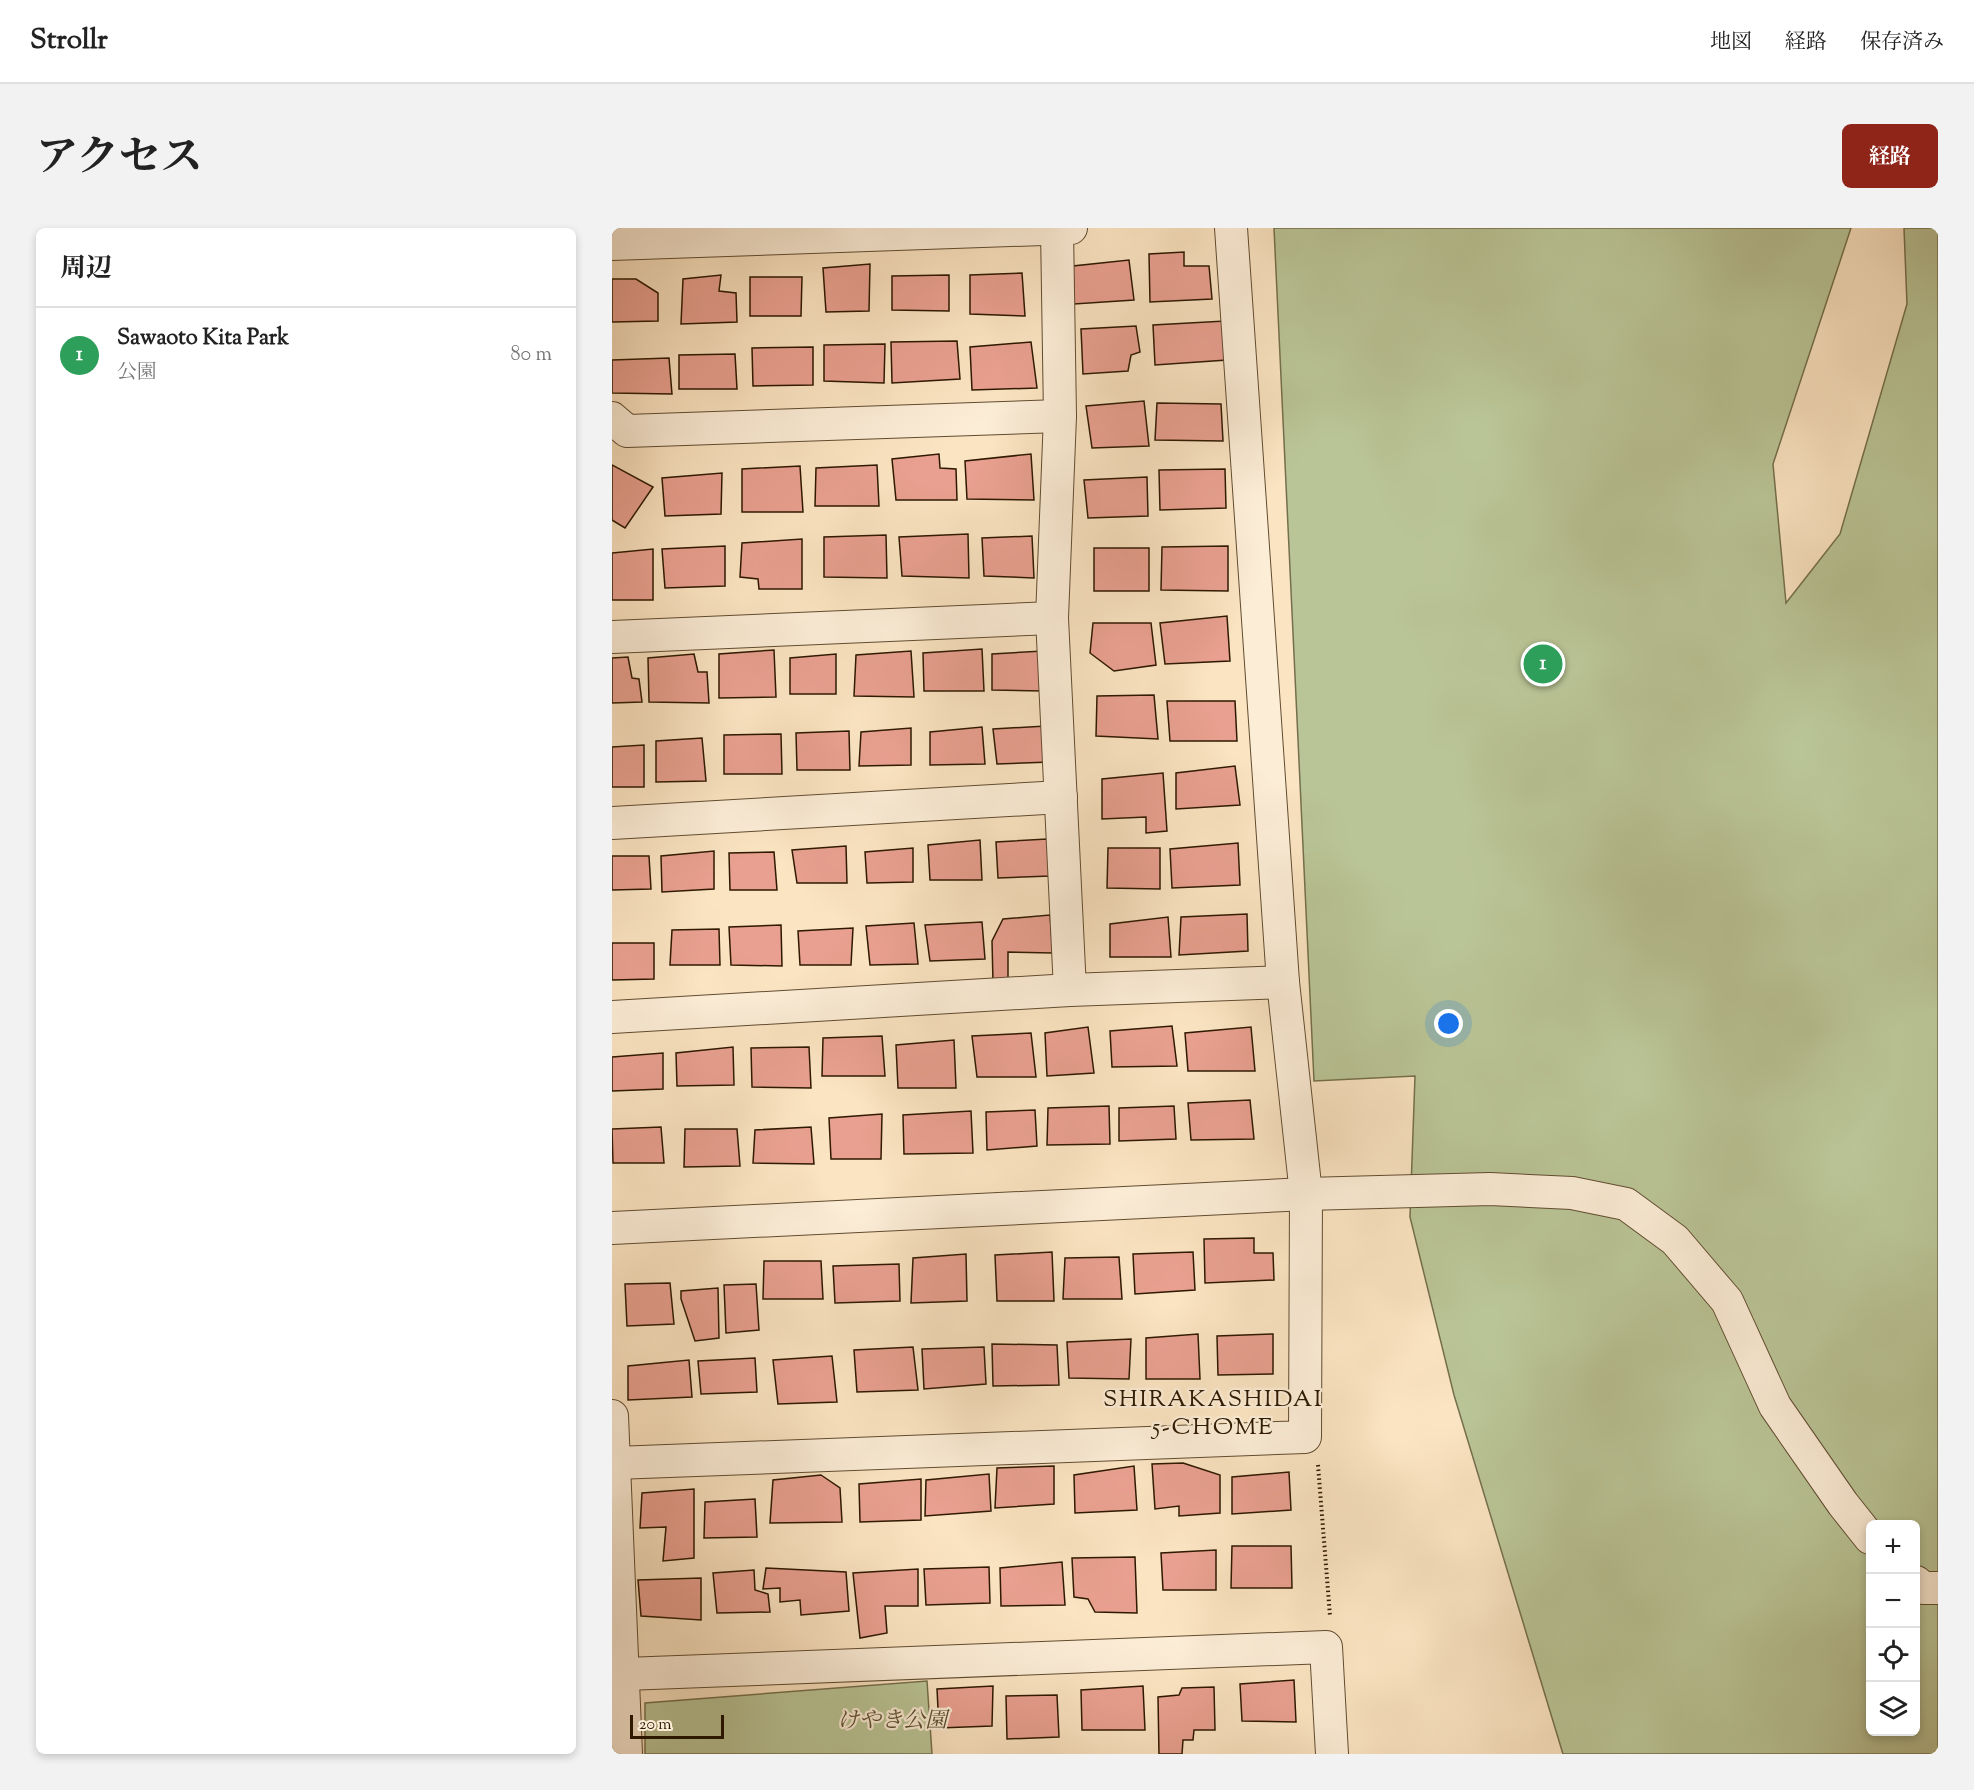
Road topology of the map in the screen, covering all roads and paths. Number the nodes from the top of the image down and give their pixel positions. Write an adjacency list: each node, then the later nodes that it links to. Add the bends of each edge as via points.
1 (1231, 228): 10 (street)
2 (1064, 229): 3 (street); 4 (street)
3 (612, 244)
4 (1060, 416): 5 (street, via 627,432); 6 (street)
5 (612, 418)
6 (1052, 618): 7 (street); 8 (street)
7 (612, 637)
8 (1061, 797): 9 (street); 11 (street)
9 (612, 823)
10 (1283, 982): 11 (street); 13 (street)
11 (1070, 990): 12 (street)
12 (612, 1017)
13 (1306, 1194): 14 (street); 16 (street); 18 (street, via 1572,1192 1626,1204 1675,1240 1727,1301 1775,1406)
14 (612, 1228)
15 (612, 1416): 17 (street)
16 (1305, 1437): 17 (street); 21 (path, via 1318,1461 1330,1619)
17 (615, 1463): 22 (street)
18 (1866, 1533)
19 (1920, 1585): 20 (street)
20 (1938, 1588)
21 (1326, 1647): 22 (street); 24 (street)
22 (625, 1674): 23 (street)
23 (626, 1754)
24 (1332, 1754)

